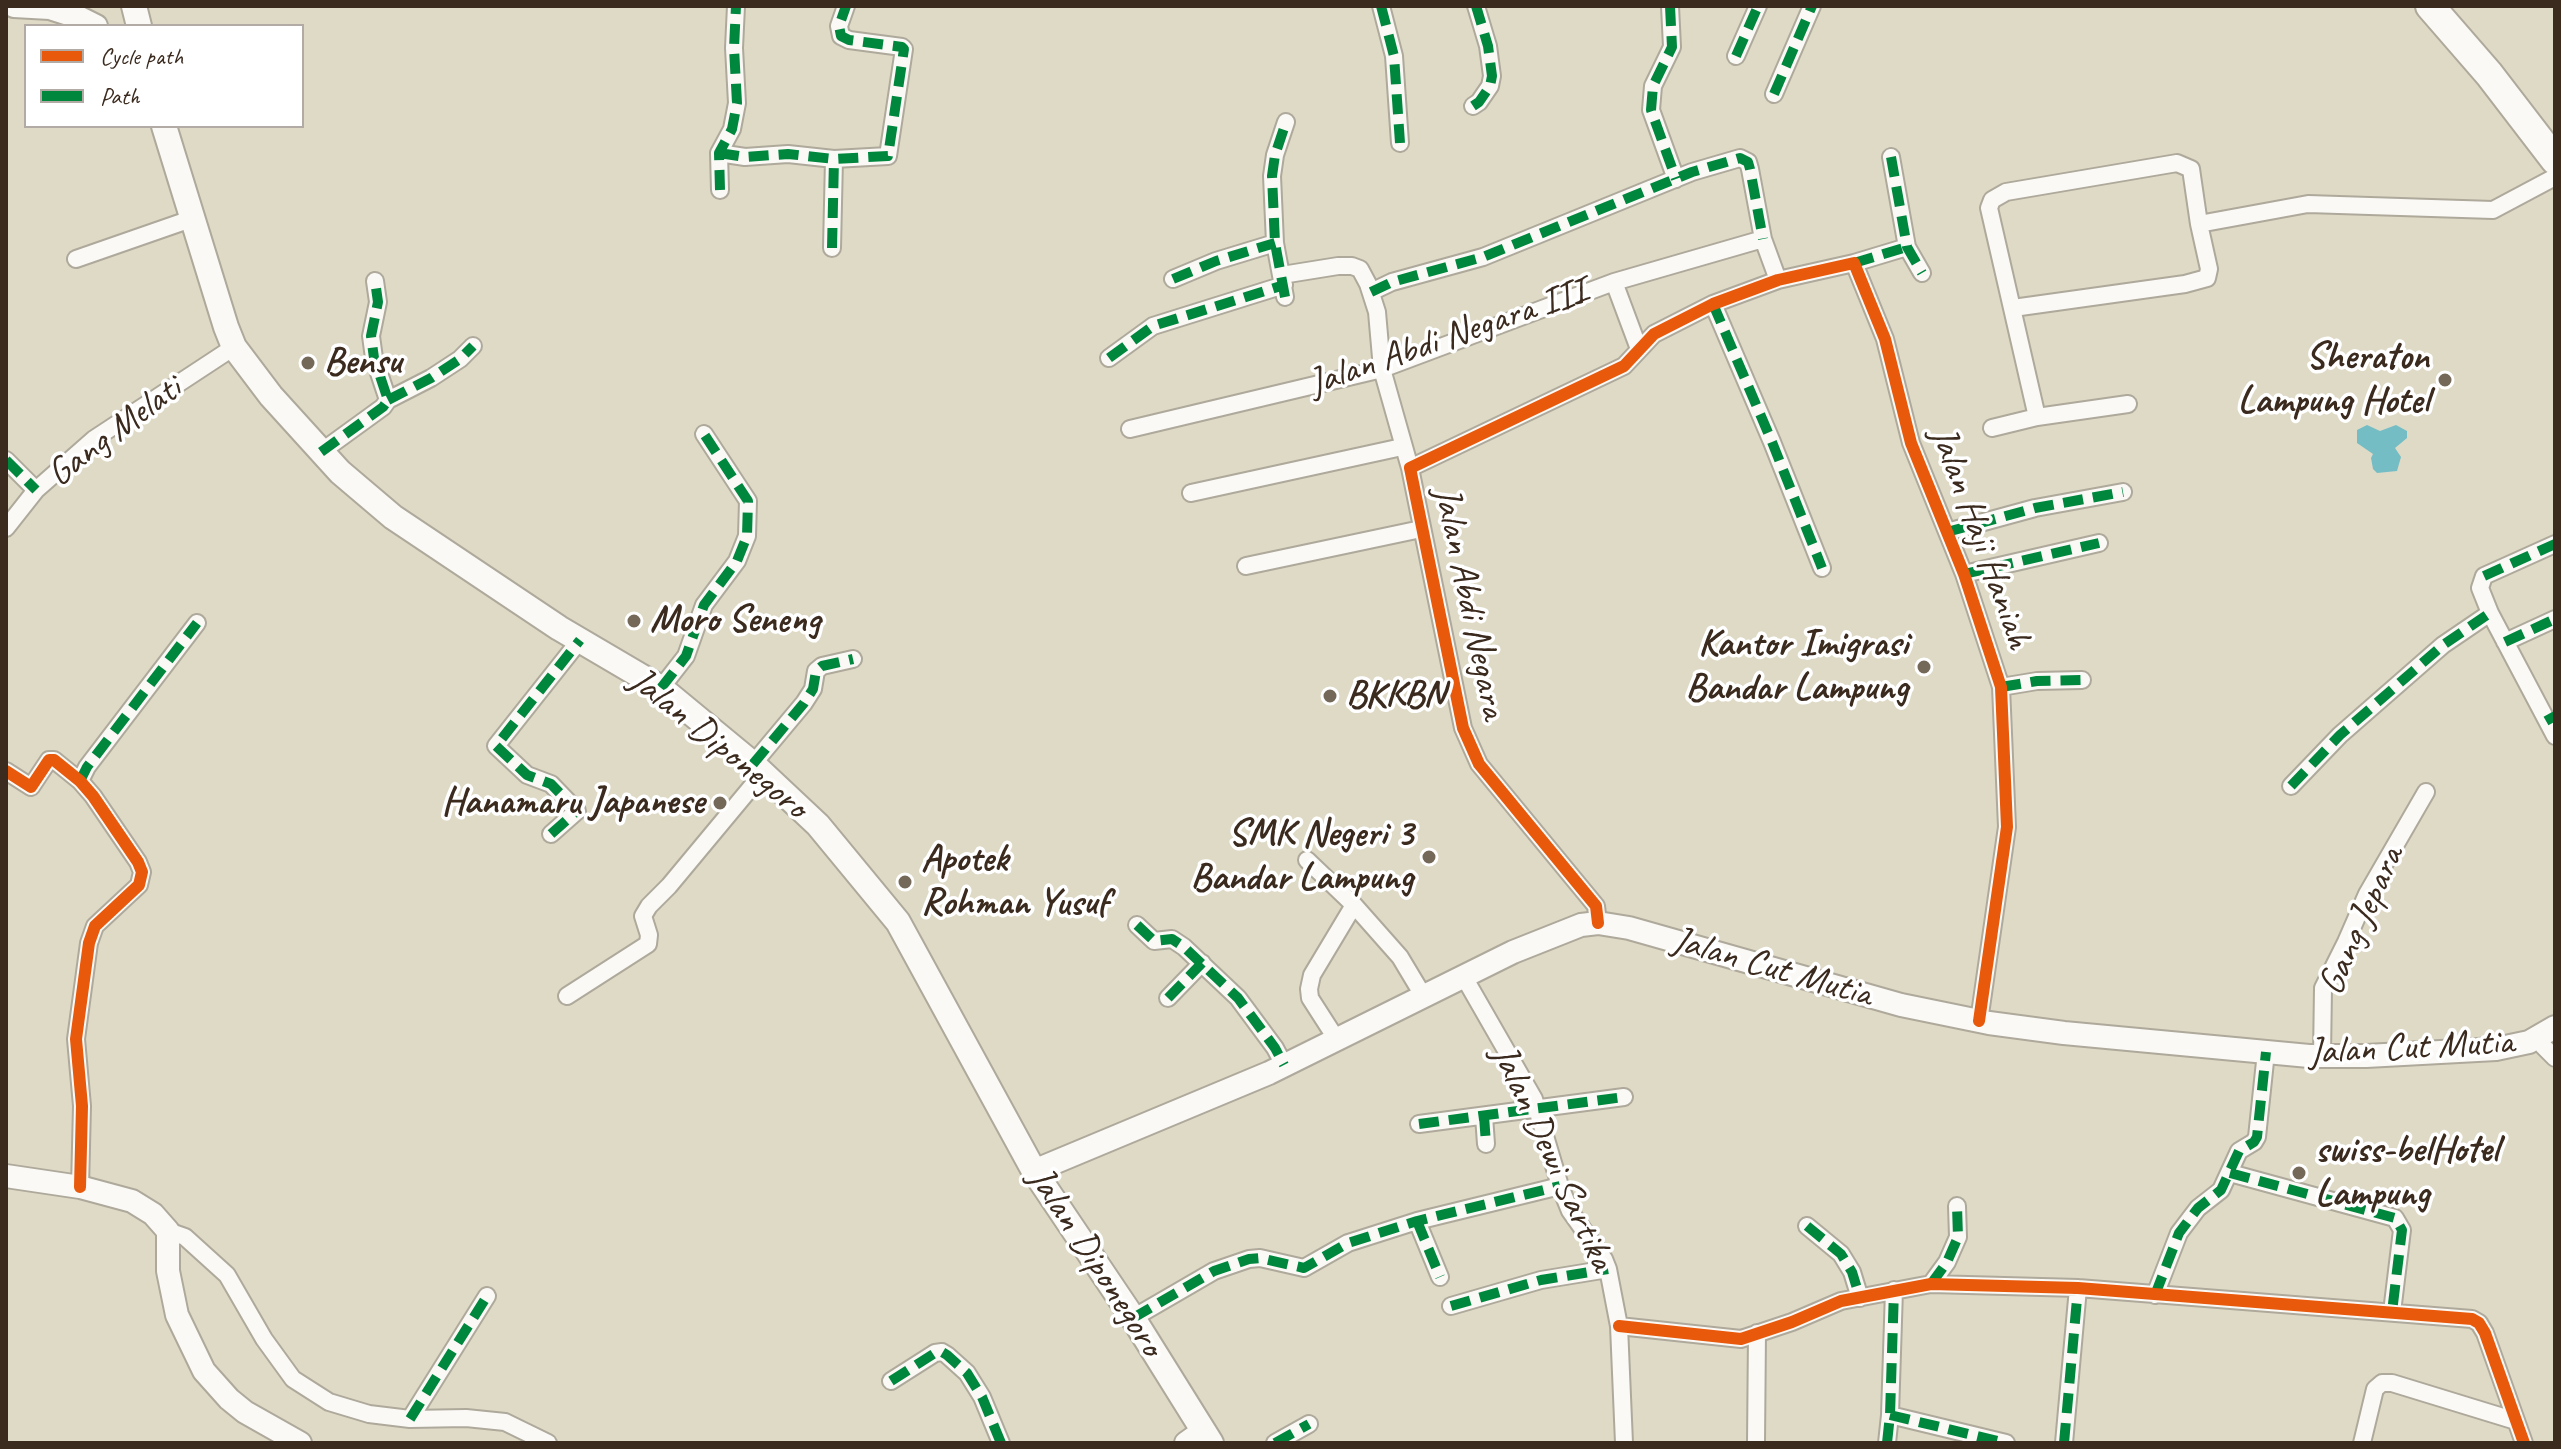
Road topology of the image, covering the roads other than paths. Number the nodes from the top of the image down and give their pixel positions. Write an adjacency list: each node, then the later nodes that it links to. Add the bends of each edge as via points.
1 (14, 6): 10 (main road)
2 (736, 6): 18 (street, via 737,103 732,129)
3 (846, 6): 20 (street, via 841,36 904,49 888,156)
4 (1381, 6): 17 (street, via 1394,56)
5 (1476, 6): 14 (street, via 1492,76)
6 (1670, 6): 22 (street, via 1672,47 1653,86 1651,110)
7 (1758, 6): 12 (street)
8 (1812, 6): 13 (street)
9 (2430, 6): 21 (highway)
10 (53, 7): 11 (main road)
11 (92, 24)
12 (1736, 56)
13 (1774, 94)
14 (1473, 106)
15 (1286, 122): 27 (street, via 1272,176)
16 (165, 128): 24 (main road, Jalan Diponegoro)
17 (1400, 143)
18 (719, 153): 20 (street); 23 (street)
19 (1891, 157): 28 (street)
20 (834, 159): 29 (street)
21 (2554, 162): 25 (street, via 2493,210 2308,204)
22 (1676, 179): 26 (street, via 1745,160); 38 (street, via 1506,248)
23 (720, 190)
24 (191, 219): 30 (street); 42 (main road, Jalan Diponegoro)
25 (2199, 224): 40 (street, via 2209,269 2202,281); 40 (street, via 2191,169 2177,163 2006,192 1989,208)
26 (1763, 239): 34 (street); 36 (street, Jalan Abdi Negara III)
27 (1275, 243): 33 (street); 37 (street)
28 (1907, 247): 31 (street, Jalan Abdi Negara); 32 (street)
29 (832, 248)
30 (76, 259)
31 (1856, 268): 34 (street, Jalan Abdi Negara); 61 (street, Jalan Haji Haniah, via 1885,339 1911,443)
32 (1922, 273)
33 (1173, 279)
34 (1778, 280): 39 (street, Jalan Abdi Negara)
35 (375, 281): 46 (street, via 378,302 371,336)
36 (1614, 282): 43 (street); 45 (street, Jalan Abdi Negara III)
37 (1284, 285): 38 (street, via 1352,266 1360,269); 44 (street, via 1153,326)
38 (1371, 292): 45 (street)
39 (1713, 304): 43 (street, Jalan Abdi Negara, via 1654,334); 65 (street)
40 (2013, 308): 48 (street)
41 (473, 346): 46 (street, via 431,378)
42 (234, 347): 53 (main road, Jalan Diponegoro); 56 (street, Gang Melati, via 109,428)
43 (1639, 349): 55 (street, Jalan Abdi Negara, via 1624,366)
44 (1109, 358)
45 (1382, 369): 50 (street, Jalan Abdi Negara III); 52 (street)
46 (388, 400): 53 (street)
47 (2128, 404): 48 (street)
48 (2037, 417): 49 (street)
49 (1992, 428)
50 (1130, 429)
51 (704, 434): 75 (street, via 748,501 747,536 737,561 704,605 686,656)
52 (1402, 447): 55 (street); 58 (street)
53 (321, 452): 70 (main road, Jalan Diponegoro, via 393,517)
54 (6, 460): 56 (street)
55 (1410, 468): 60 (street, Jalan Abdi Negara)
56 (36, 490): 59 (street, Gang Melati)
57 (2123, 492): 61 (street)
58 (1191, 493)
59 (6, 528)
60 (1421, 529): 64 (street); 85 (street, Jalan Abdi Negara, via 1463,728 1479,764 1596,906)
61 (1947, 532): 66 (street, Jalan Haji Haniah)
62 (2099, 543): 66 (street)
63 (2555, 544): 67 (street, via 2484,576 2480,588)
64 (1246, 566)
65 (1822, 568)
66 (1964, 574): 74 (street, Jalan Haji Haniah)
67 (2490, 613): 71 (street); 80 (street, via 2443,645 2340,735)
68 (2555, 619): 71 (street)
69 (197, 623): 79 (street)
70 (580, 640): 75 (main road, Jalan Diponegoro); 82 (street, via 496,746 527,775 551,784 577,811)
71 (2505, 642): 76 (street)
72 (853, 659): 77 (street, via 816,671 813,689)
73 (2082, 680): 74 (street)
74 (2001, 687): 92 (street, Jalan Haji Haniah, via 2007,827)
75 (661, 688): 77 (main road, Jalan Diponegoro)
76 (2552, 724)
77 (758, 768): 89 (street, via 649,906 643,916 648,944); 104 (main road, Jalan Diponegoro, via 818,825 898,922)
78 (6, 771): 79 (street, via 31,787 52,759)
79 (80, 781): 108 (street, via 138,862 142,878 95,926 89,943 76,1039 82,1106)
80 (2291, 786)
81 (2426, 792): 96 (street, Gang Jepara, via 2362,903 2323,988)
82 (551, 834)
83 (1307, 860): 84 (street)
84 (1354, 905): 90 (street, via 1400,957); 94 (street, via 1309,989)
85 (1598, 923): 88 (main road, Jalan Cut Mutia, via 1553,936); 92 (main road, Jalan Cut Mutia)
86 (1137, 925): 87 (street, via 1154,941 1172,939)
87 (1202, 963): 91 (street); 98 (street, via 1238,998)
88 (1464, 977): 90 (main road, Jalan Cut Mutia); 100 (street, Jalan Dewi Sartika)
89 (567, 996)
90 (1424, 997): 94 (main road, Jalan Cut Mutia)
91 (1168, 998)
92 (1979, 1021): 95 (main road, Jalan Cut Mutia)
93 (2548, 1032): 96 (main road, Jalan Cut Mutia, via 2513,1047 2474,1052); 97 (street, via 2543,1046)
94 (1337, 1040): 98 (main road, Jalan Cut Mutia)
95 (2266, 1052): 96 (main road, Jalan Cut Mutia); 105 (street, via 2257,1137 2239,1151)
96 (2322, 1056)
97 (2555, 1058)
98 (1284, 1065): 104 (main road, Jalan Cut Mutia)
99 (1624, 1097): 100 (street)
100 (1537, 1110): 101 (street); 107 (street, Jalan Dewi Sartika)
101 (1484, 1116): 102 (street); 103 (street)
102 (1419, 1124)
103 (1486, 1144)
104 (1034, 1171): 123 (main road, Jalan Diponegoro)
105 (2230, 1173): 118 (street, via 2221,1190 2179,1233); 122 (street, via 2395,1218 2402,1230)
106 (6, 1176): 108 (main road)
107 (1560, 1186): 110 (street); 113 (street, Jalan Dewi Sartika)
108 (80, 1187): 112 (main road, via 132,1201)
109 (1957, 1206): 115 (street, via 1958,1237)
110 (1417, 1221): 114 (street); 123 (street, via 1348,1243 1304,1268 1249,1259 1214,1271)
111 (1807, 1226): 120 (street, via 1841,1254)
112 (168, 1231): 128 (street, via 185,1237 227,1275 293,1379 329,1402); 132 (main road, via 168,1271 177,1315 204,1371 245,1412)
113 (1608, 1269): 121 (street, via 1541,1280); 124 (street, Jalan Dewi Sartika)
114 (1440, 1277)
115 (1931, 1284): 116 (street); 117 (street)
116 (2078, 1288): 118 (street); 140 (street)
117 (1894, 1290): 120 (street); 127 (street)
118 (2155, 1295): 122 (street)
119 (487, 1296): 128 (street)
120 (1860, 1298): 125 (street)
121 (1451, 1306)
122 (2392, 1312): 129 (street, via 2479,1323)
123 (1133, 1318): 131 (main road, Jalan Diponegoro)
124 (1619, 1326): 125 (street, via 1741,1339); 136 (street, Jalan Dewi Sartika)
125 (1757, 1333): 137 (street)
126 (891, 1381): 134 (street, via 942,1352 967,1373)
127 (1890, 1415): 138 (street); 139 (street)
128 (410, 1419): 133 (street, via 505,1422)
129 (2516, 1421): 141 (street, via 2382,1383 2375,1389); 142 (street)
130 (1309, 1424): 135 (street)
131 (1200, 1439)
132 (300, 1443)
133 (548, 1443)
134 (1001, 1443)
135 (1275, 1443)
136 (1624, 1443)
137 (1756, 1443)
138 (1887, 1443)
139 (2006, 1443)
140 (2064, 1443)
141 (2362, 1443)
142 (2524, 1443)

